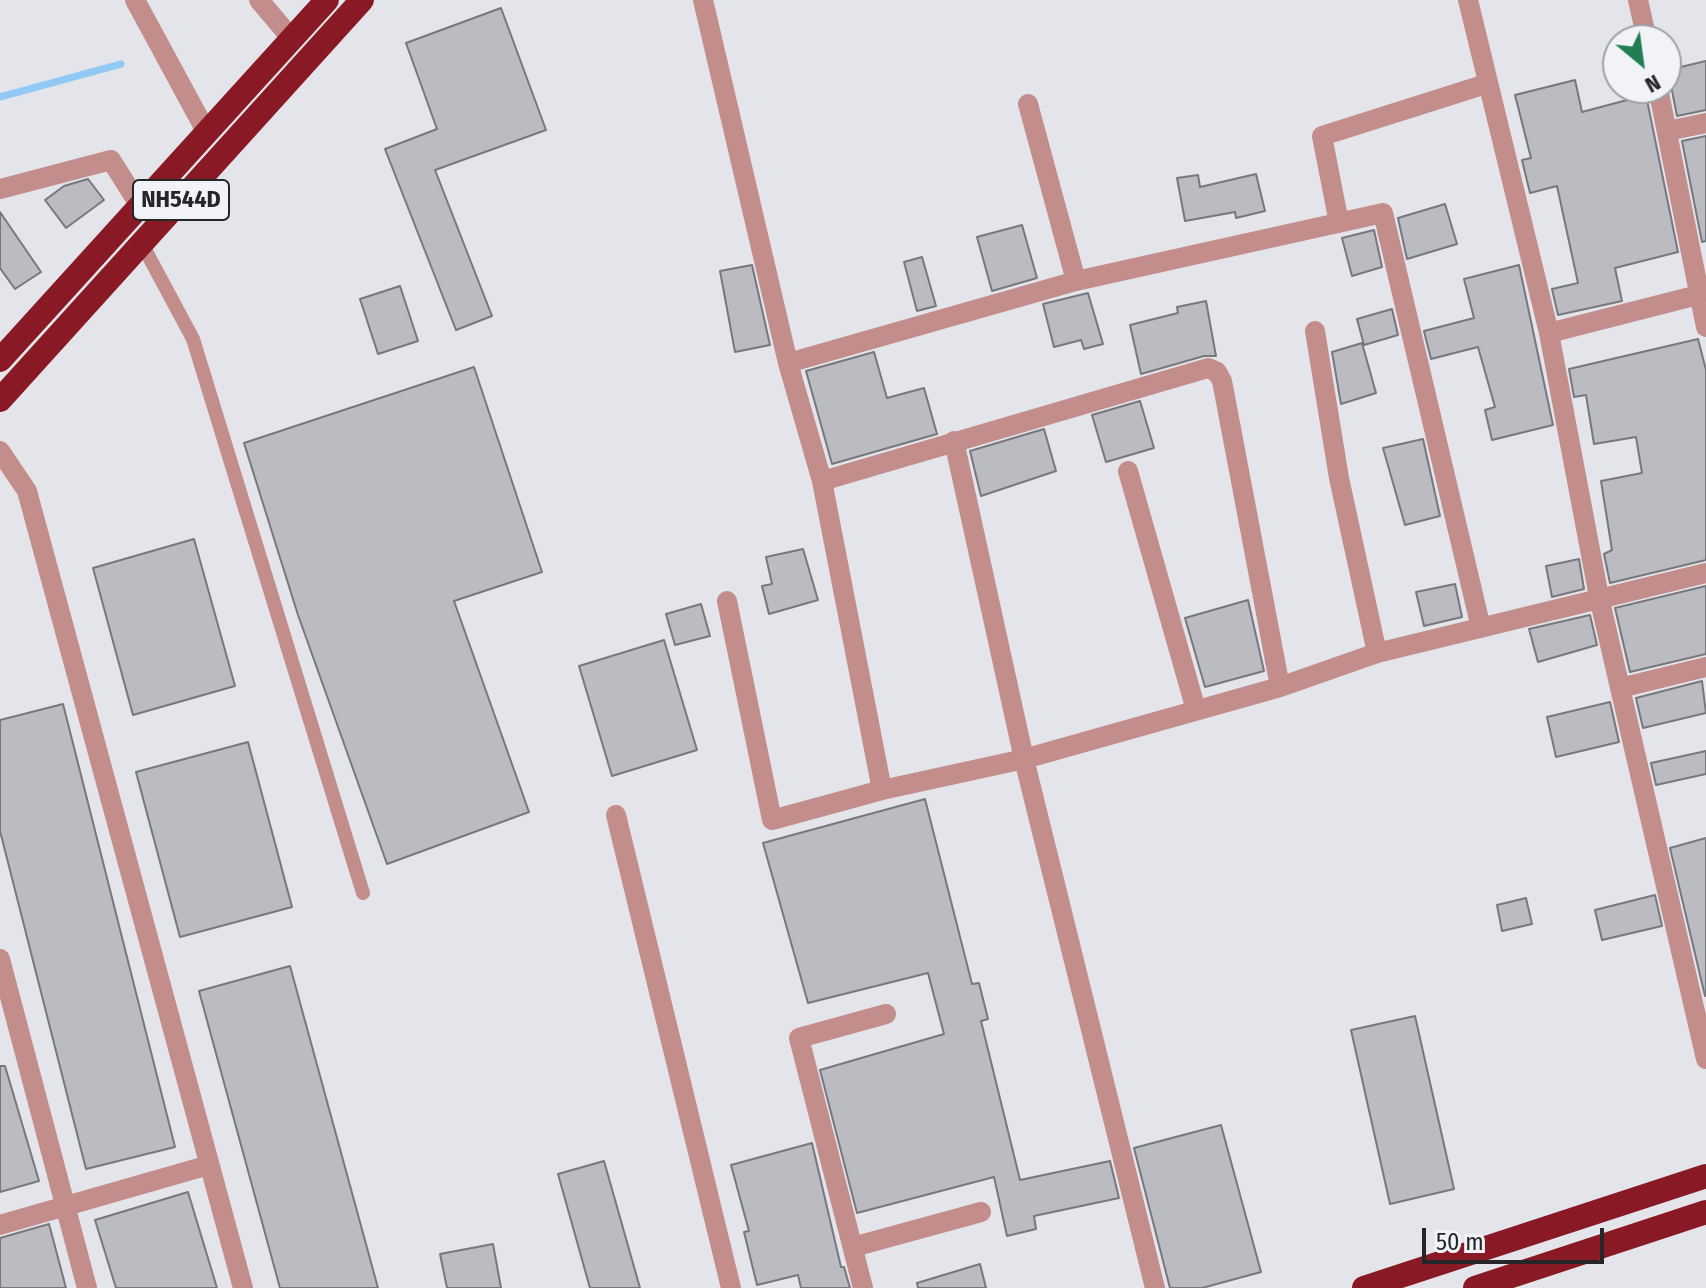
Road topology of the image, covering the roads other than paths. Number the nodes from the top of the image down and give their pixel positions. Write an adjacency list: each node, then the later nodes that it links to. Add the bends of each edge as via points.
1 (135, 0): 15 (street)
2 (259, 0): 9 (street)
3 (327, 0): 9 (highway, NH544D)
4 (362, 0): 19 (highway, NH544D)
5 (703, 0): 26 (street)
6 (1468, 0): 10 (street)
7 (1638, 0): 8 (street)
8 (1643, 24)
9 (292, 39): 15 (highway, NH544D)
10 (1486, 84): 18 (street, via 1322,136); 24 (street)
11 (1028, 104): 20 (street)
12 (1661, 104): 14 (street)
13 (1706, 123): 14 (street)
14 (1667, 131): 21 (street)
15 (207, 133): 17 (highway, NH544D)
16 (0, 189): 17 (street, via 111,160)
17 (140, 206): 25 (highway, NH544D)
18 (1339, 223): 20 (street); 35 (street, via 1383,213)
19 (141, 242): 27 (highway, NH544D); 44 (lane, via 193,339)
20 (1076, 281): 26 (street)
21 (1702, 294): 22 (street); 24 (street)
22 (1706, 327)
23 (1315, 331): 36 (street, via 1339,478)
24 (1549, 333): 33 (street)
25 (0, 360)
26 (788, 363): 31 (street)
27 (0, 400)
28 (954, 441): 31 (street); 38 (street, via 1208,368 1217,372); 41 (street)
29 (0, 451): 48 (street, via 27,491)
30 (1128, 471): 40 (street)
31 (822, 481): 42 (street)
32 (1706, 573): 33 (street)
33 (1599, 597): 35 (street); 39 (street)
34 (727, 601): 42 (street, via 772,820)
35 (1481, 628): 36 (street)
36 (1377, 653): 38 (street)
37 (1706, 667): 39 (street)
38 (1280, 687): 40 (street)
39 (1620, 688): 47 (street)
40 (1196, 710): 41 (street)
41 (1024, 759): 42 (street); 60 (street)
42 (882, 790)
43 (616, 815): 58 (street)
44 (363, 893)
45 (0, 959): 50 (street)
46 (886, 1014): 54 (street, via 799,1038)
47 (1706, 1059)
48 (209, 1165): 50 (street); 57 (street)
49 (1706, 1176): 61 (highway)
50 (67, 1208): 53 (street); 56 (street)
51 (981, 1212): 54 (street)
52 (1706, 1212): 55 (highway)
53 (0, 1225)
54 (853, 1247): 59 (street)
55 (1530, 1279): 62 (highway)
56 (87, 1288)
57 (243, 1288)
58 (731, 1288)
59 (863, 1288)
60 (1155, 1288)
61 (1364, 1288)
62 (1475, 1288)

